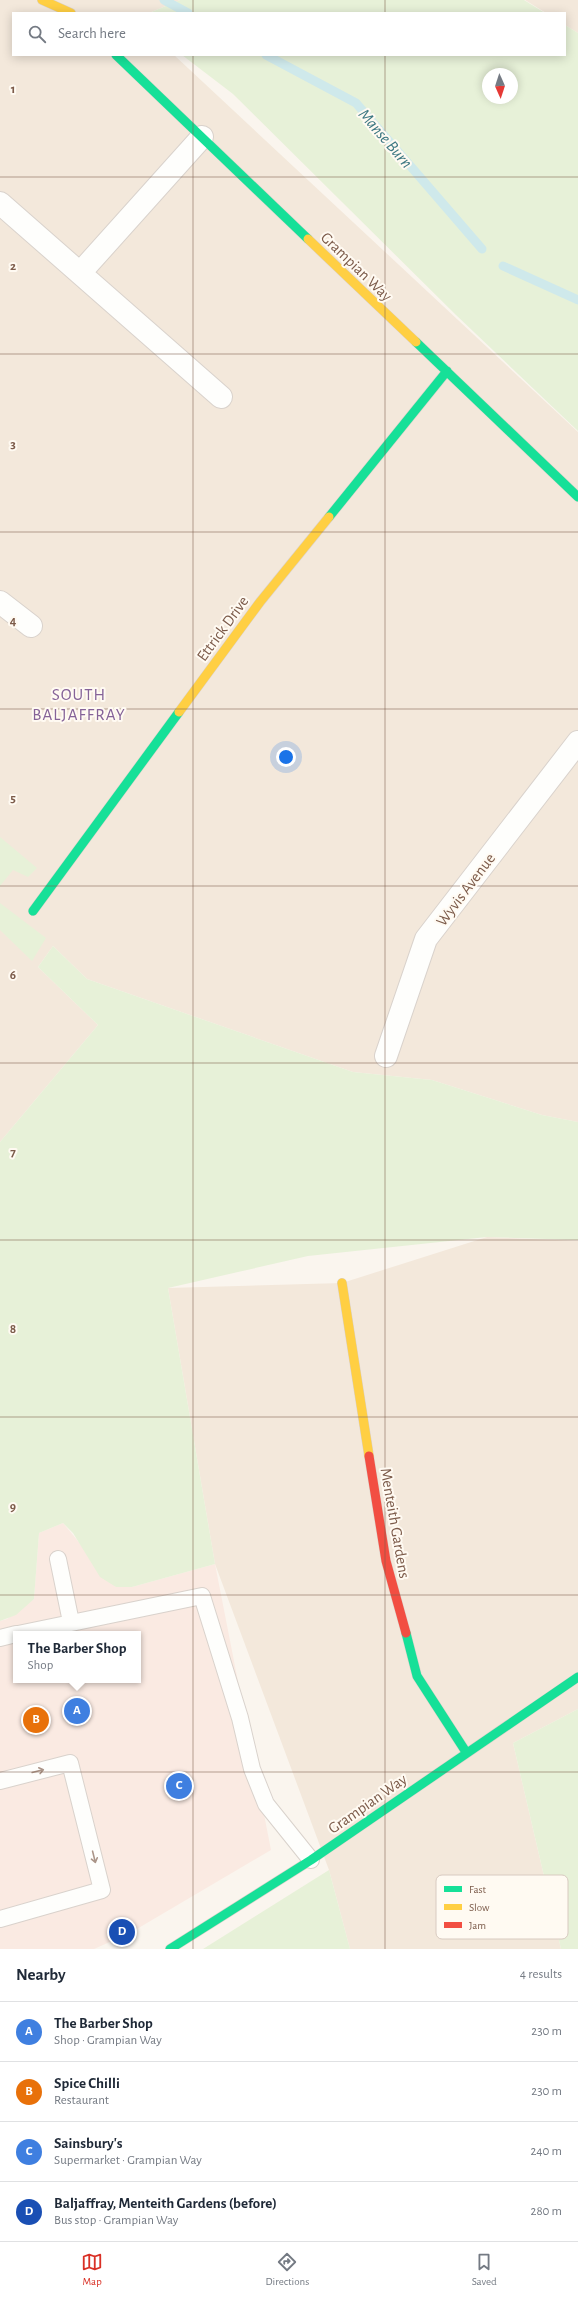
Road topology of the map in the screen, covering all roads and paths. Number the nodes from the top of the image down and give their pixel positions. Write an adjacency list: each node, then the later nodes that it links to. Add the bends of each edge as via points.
1 (42, 0): 2 (street)
2 (69, 12)
3 (117, 56): 4 (street, Grampian Way)
4 (202, 137): 6 (street); 7 (street, Grampian Way, via 399,328)
5 (0, 203): 6 (street)
6 (80, 273): 8 (street)
7 (447, 371): 9 (street, Grampian Way); 13 (street, Ettrick Drive, via 260,602)
8 (221, 396)
9 (578, 497)
10 (0, 602): 11 (street)
11 (31, 626)
12 (578, 742): 14 (street, Wyvis Avenue, via 426,940)
13 (33, 912)
14 (386, 1056)
15 (342, 1283): 22 (street, Menteith Gardens, via 386,1561 417,1676)
16 (58, 1559): 17 (lane)
17 (71, 1622): 18 (lane); 24 (lane, via 202,1596 240,1718 252,1769 266,1804)
18 (30, 1631)
19 (13, 1635): 20 (lane)
20 (0, 1638)
21 (578, 1677): 22 (street, Grampian Way)
22 (466, 1752): 24 (street, Grampian Way)
23 (0, 1781): 25 (lane, one-way to 25, via 70,1764 102,1890)
24 (311, 1860): 26 (street, Grampian Way)
25 (0, 1919)
26 (170, 1949)

